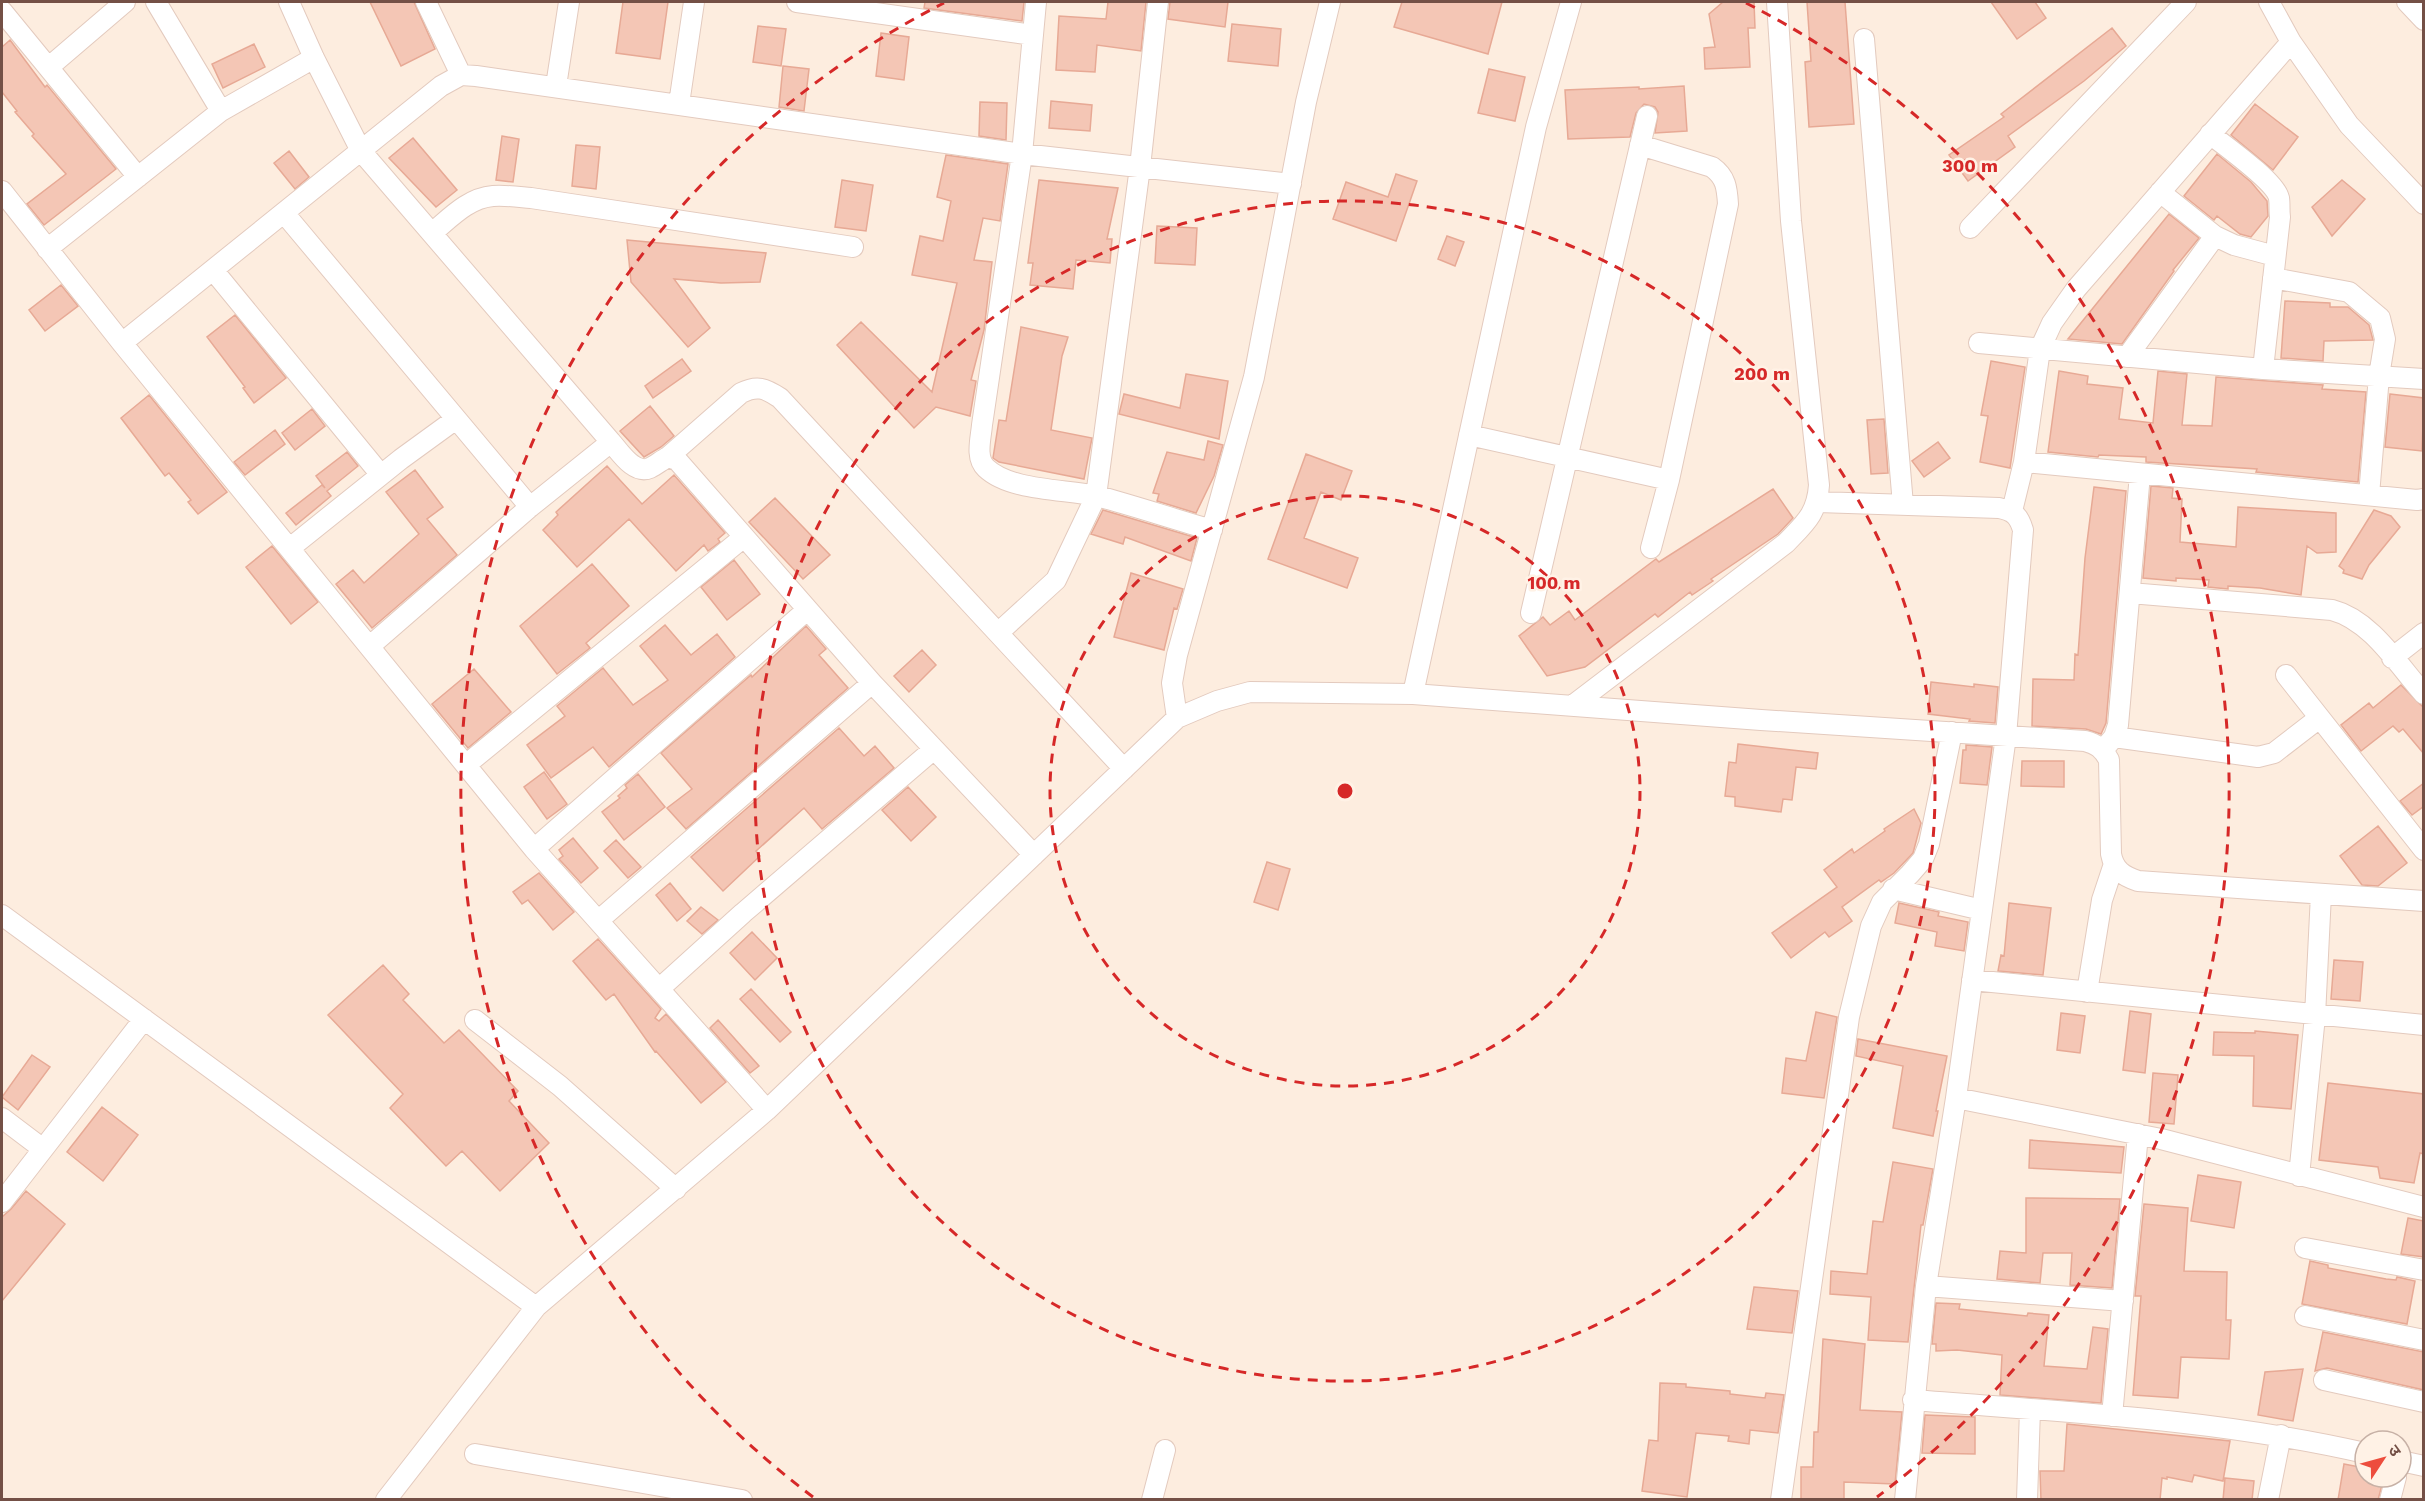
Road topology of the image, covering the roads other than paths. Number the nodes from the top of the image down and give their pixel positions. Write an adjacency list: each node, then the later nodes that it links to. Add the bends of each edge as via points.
1 (125, 2): 23 (street)
2 (156, 2): 27 (street)
3 (289, 2): 22 (street)
4 (569, 2): 25 (street)
5 (694, 2): 26 (street)
6 (796, 2): 16 (street)
7 (1036, 2): 19 (street)
8 (1158, 2): 33 (street)
9 (1330, 2): 35 (street)
10 (1571, 2): 56 (street, via 1536,127)
11 (1777, 2): 67 (street, via 1791,221)
12 (2186, 2): 40 (street)
13 (2269, 2): 21 (street)
14 (2407, 2): 18 (street)
15 (432, 3): 24 (street)
16 (918, 10): 19 (street)
17 (2, 11): 23 (street)
18 (2424, 20)
19 (1033, 35): 32 (street)
20 (1864, 39): 68 (street)
21 (2291, 42): 29 (street); 38 (street, via 2349,125)
22 (314, 58): 27 (street); 31 (street)
23 (49, 67): 34 (street)
24 (461, 75): 25 (street); 31 (street, via 441,86)
25 (556, 86): 26 (street)
26 (679, 105): 32 (street)
27 (220, 111): 34 (street)
28 (1647, 116): 30 (street)
29 (2210, 134): 37 (street); 45 (street, via 2259,174 2279,197)
30 (1640, 145): 59 (street); 63 (street, via 1712,167 1727,185 1728,204)
31 (361, 150): 39 (street); 41 (street)
32 (1022, 154): 33 (street); 65 (street, via 983,413 980,457 984,467 996,476)
33 (1140, 167): 35 (street); 65 (street)
34 (138, 177): 44 (street)
35 (1291, 184): 71 (street, via 1254,377)
36 (2, 191): 44 (street)
37 (2160, 192): 42 (street); 50 (street, via 2076,289 2052,323)
38 (2424, 204)
39 (284, 213): 46 (street); 55 (street)
40 (1970, 228)
41 (432, 233): 43 (street, via 463,207 492,196 531,198); 57 (street)
42 (2215, 236): 45 (street); 51 (street)
43 (853, 247)
44 (48, 249): 48 (street)
45 (2275, 256): 47 (street)
46 (213, 270): 48 (street); 62 (street)
47 (2273, 278): 52 (street); 53 (street, via 2349,292 2380,318 2385,339)
48 (122, 343): 73 (street)
49 (1979, 343): 50 (street)
50 (2040, 349): 51 (street); 60 (street)
51 (2127, 357): 52 (street)
52 (2263, 369): 53 (street)
53 (2379, 376): 54 (street); 64 (street)
54 (2424, 379)
55 (456, 419): 62 (street); 69 (street)
56 (1469, 435): 59 (street); 84 (street)
57 (611, 442): 58 (street, via 640,470); 69 (street)
58 (668, 457): 72 (street, via 676,460); 78 (street, via 741,393 752,387 766,388 780,398)
59 (1568, 457): 63 (street); 77 (street)
60 (2024, 462): 61 (street); 70 (street)
61 (2140, 474): 64 (street); 75 (street)
62 (381, 475): 73 (street)
63 (1669, 480): 74 (street)
64 (2369, 495): 66 (street)
65 (1096, 496): 71 (street); 78 (street, via 1056,580)
66 (2424, 499)
67 (1818, 502): 68 (street); 86 (street, via 1809,519 1785,543)
68 (1903, 505): 70 (street)
69 (530, 507): 80 (street)
70 (2012, 511): 90 (street, via 2023,530)
71 (1212, 530): 87 (street, via 1177,655 1172,683)
72 (744, 537): 76 (street); 93 (street)
73 (290, 548): 80 (street)
74 (1651, 548)
75 (2130, 593): 81 (street, via 2332,610 2361,625); 91 (street, via 2118,725)
76 (807, 610): 83 (street); 95 (street)
77 (1531, 613)
78 (998, 633): 94 (street)
79 (2424, 633): 81 (street)
80 (370, 646): 93 (street)
81 (2392, 658): 85 (street)
82 (2286, 675): 88 (street)
83 (872, 682): 92 (street); 104 (street)
84 (1413, 694): 86 (street); 87 (street, via 1250,692)
85 (2424, 694)
86 (1572, 706): 89 (street)
87 (1178, 718): 94 (street)
88 (2318, 719): 91 (street, via 2274,753 2258,757); 96 (street)
89 (1952, 732): 90 (street); 99 (street, via 1929,844 1923,859)
90 (2006, 736): 91 (street); 102 (street)
91 (2108, 743): 98 (street)
92 (934, 749): 97 (street); 106 (street)
93 (467, 764): 95 (street)
94 (1124, 769): 97 (street)
95 (534, 849): 104 (street)
96 (2424, 850)
97 (1034, 855): 113 (street)
98 (2113, 867): 100 (street, via 2138,881); 107 (street, via 2102,900)
99 (1893, 890): 102 (street); 140 (street, via 1882,902 1871,926 1849,1017)
100 (2321, 894): 101 (street); 108 (street)
101 (2424, 901)
102 (1982, 910): 105 (street)
103 (2, 915): 109 (street)
104 (599, 920): 106 (street)
105 (1972, 980): 107 (street); 112 (street)
106 (659, 989): 113 (street)
107 (2087, 992): 108 (street)
108 (2315, 1016): 111 (street); 117 (street)
109 (144, 1019): 116 (street); 125 (street)
110 (475, 1020): 118 (street, via 560,1086)
111 (2424, 1025)
112 (1956, 1098): 115 (street); 123 (street)
113 (767, 1110): 118 (street)
114 (2, 1118): 116 (street)
115 (2138, 1134): 117 (street); 124 (street)
116 (42, 1149): 119 (street)
117 (2299, 1176): 120 (street)
118 (676, 1189): 125 (street)
119 (2, 1202)
120 (2424, 1207)
121 (2305, 1248): 122 (street)
122 (2424, 1270)
123 (1926, 1286): 124 (street); 129 (street)
124 (2122, 1301): 132 (street)
125 (537, 1307): 137 (street)
126 (2305, 1316): 127 (street)
127 (2424, 1340)
128 (2324, 1380): 130 (street)
129 (1913, 1400): 131 (street); 141 (street)
130 (2424, 1402)
131 (2031, 1409): 132 (street); 142 (street)
132 (2112, 1416): 133 (street)
133 (2281, 1435): 135 (street); 143 (street)
134 (1165, 1450): 139 (street)
135 (2353, 1450)
136 (475, 1454): 138 (street)
137 (386, 1500)
138 (742, 1500)
139 (1152, 1500)
140 (1781, 1500)
141 (1905, 1500)
142 (2027, 1500)
143 (2268, 1500)

